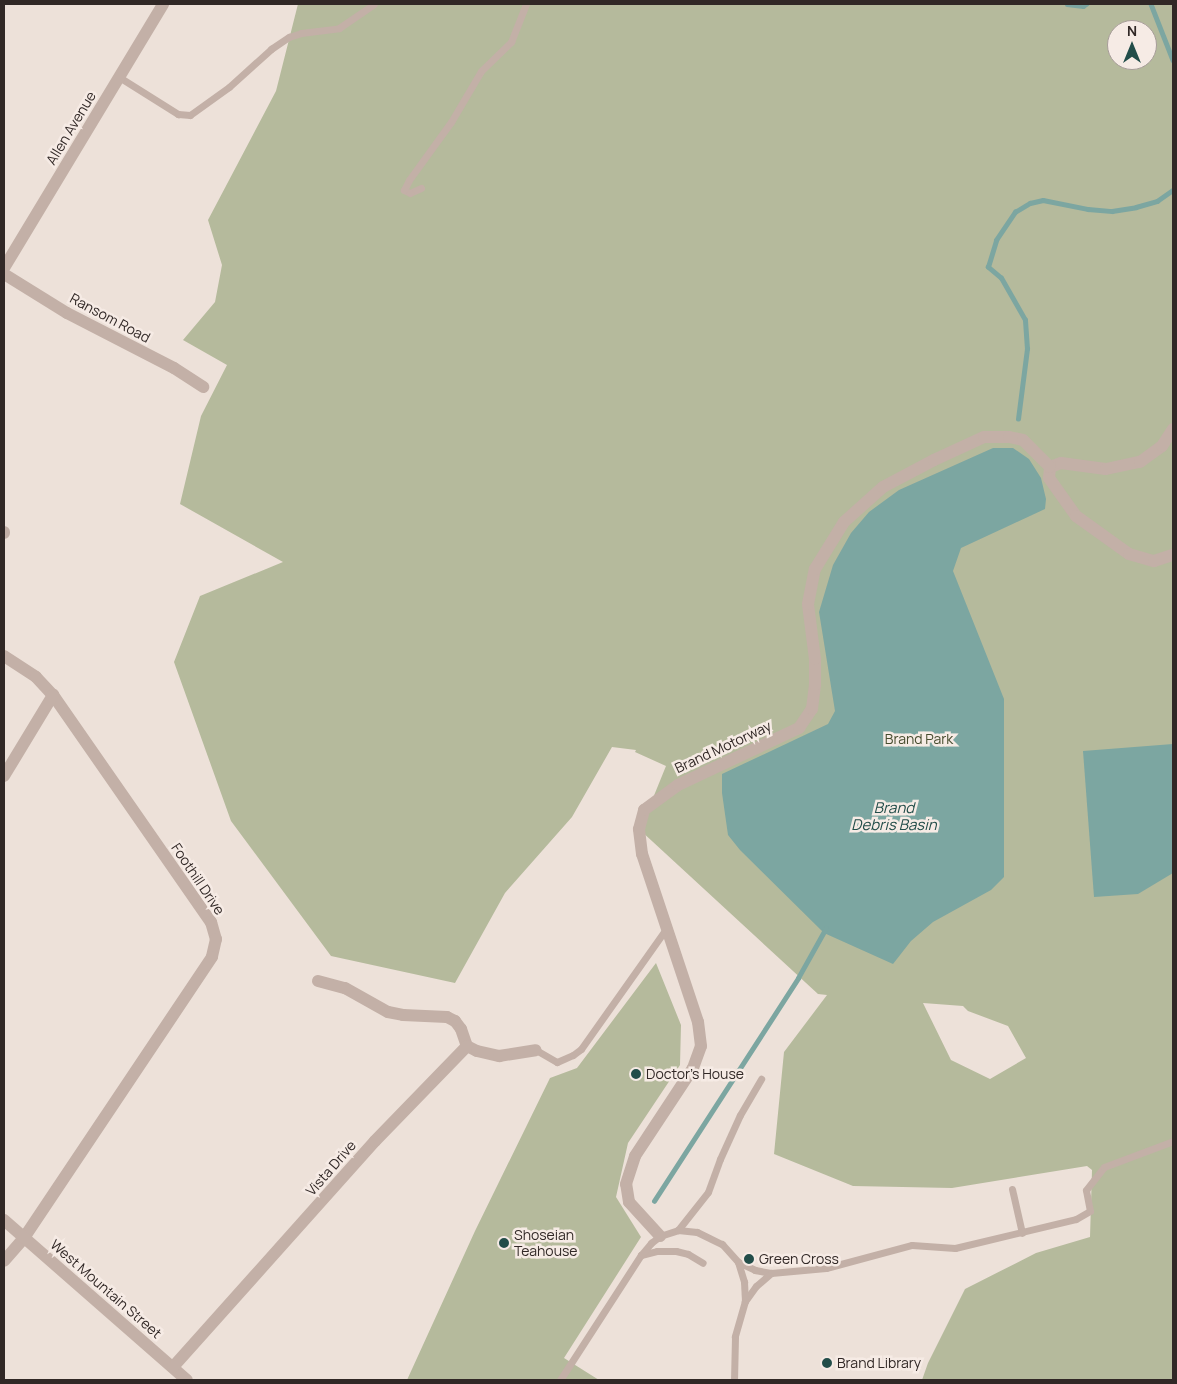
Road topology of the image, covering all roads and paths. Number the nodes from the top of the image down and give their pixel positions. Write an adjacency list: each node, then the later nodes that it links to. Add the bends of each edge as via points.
1 (163, 4): 4 (street, Allen Avenue)
2 (374, 4): 4 (lane, via 339,28 301,33 271,49 229,87 190,115 178,114)
3 (526, 4): 5 (lane, via 511,42 481,70 404,190 410,193)
4 (119, 77): 6 (street, Allen Avenue)
5 (421, 188)
6 (4, 268)
7 (4, 274): 8 (street, Ransom Road, via 67,312 174,368)
8 (202, 387)
9 (1173, 429): 10 (street, via 1162,446 1140,462 1106,469 1061,463)
10 (1050, 467): 11 (street, Brand Motorway, via 1049,478 1076,516 1129,554 1154,561); 15 (street, Brand Motorway, via 1023,440 984,437 883,487 844,522 815,569 808,604 815,685 812,709 799,728 678,785 644,810 639,829 642,854)
11 (1173, 555)
12 (4, 656): 13 (street, Foothill Drive, via 36,677)
13 (53, 695): 14 (street); 26 (street, Foothill Drive, via 211,922 216,939 212,957)
14 (4, 776)
15 (666, 930): 18 (lane, via 582,1049 557,1062); 25 (street, Brand Motorway, via 698,1022 701,1046 693,1068 634,1156 626,1184 630,1202)
16 (318, 981): 17 (street, via 345,988 388,1012 447,1017 461,1029)
17 (467, 1046): 18 (street, via 477,1052 499,1056); 33 (street, Vista Drive, via 381,1134)
18 (536, 1050)
19 (761, 1079): 23 (lane, via 736,1124 708,1192)
20 (1173, 1141): 24 (lane, via 1104,1167 1086,1190 1090,1211 1076,1220)
21 (1012, 1189): 24 (lane)
22 (4, 1220): 26 (street, West Mountain Street)
23 (678, 1230): 25 (lane); 29 (lane, via 697,1232 722,1244)
24 (1022, 1233): 31 (lane, via 954,1248 912,1245 826,1268)
25 (660, 1236): 27 (lane)
26 (24, 1238): 28 (street, Foothill Drive); 33 (street, West Mountain Street)
27 (641, 1255): 30 (lane, via 676,1251); 35 (lane)
28 (4, 1261)
29 (738, 1262): 31 (lane); 32 (lane)
30 (703, 1263)
31 (771, 1273): 32 (lane)
32 (745, 1300): 36 (lane, via 735,1337)
33 (173, 1367): 34 (street, West Mountain Street)
34 (187, 1380)
35 (560, 1380)
36 (734, 1380)

